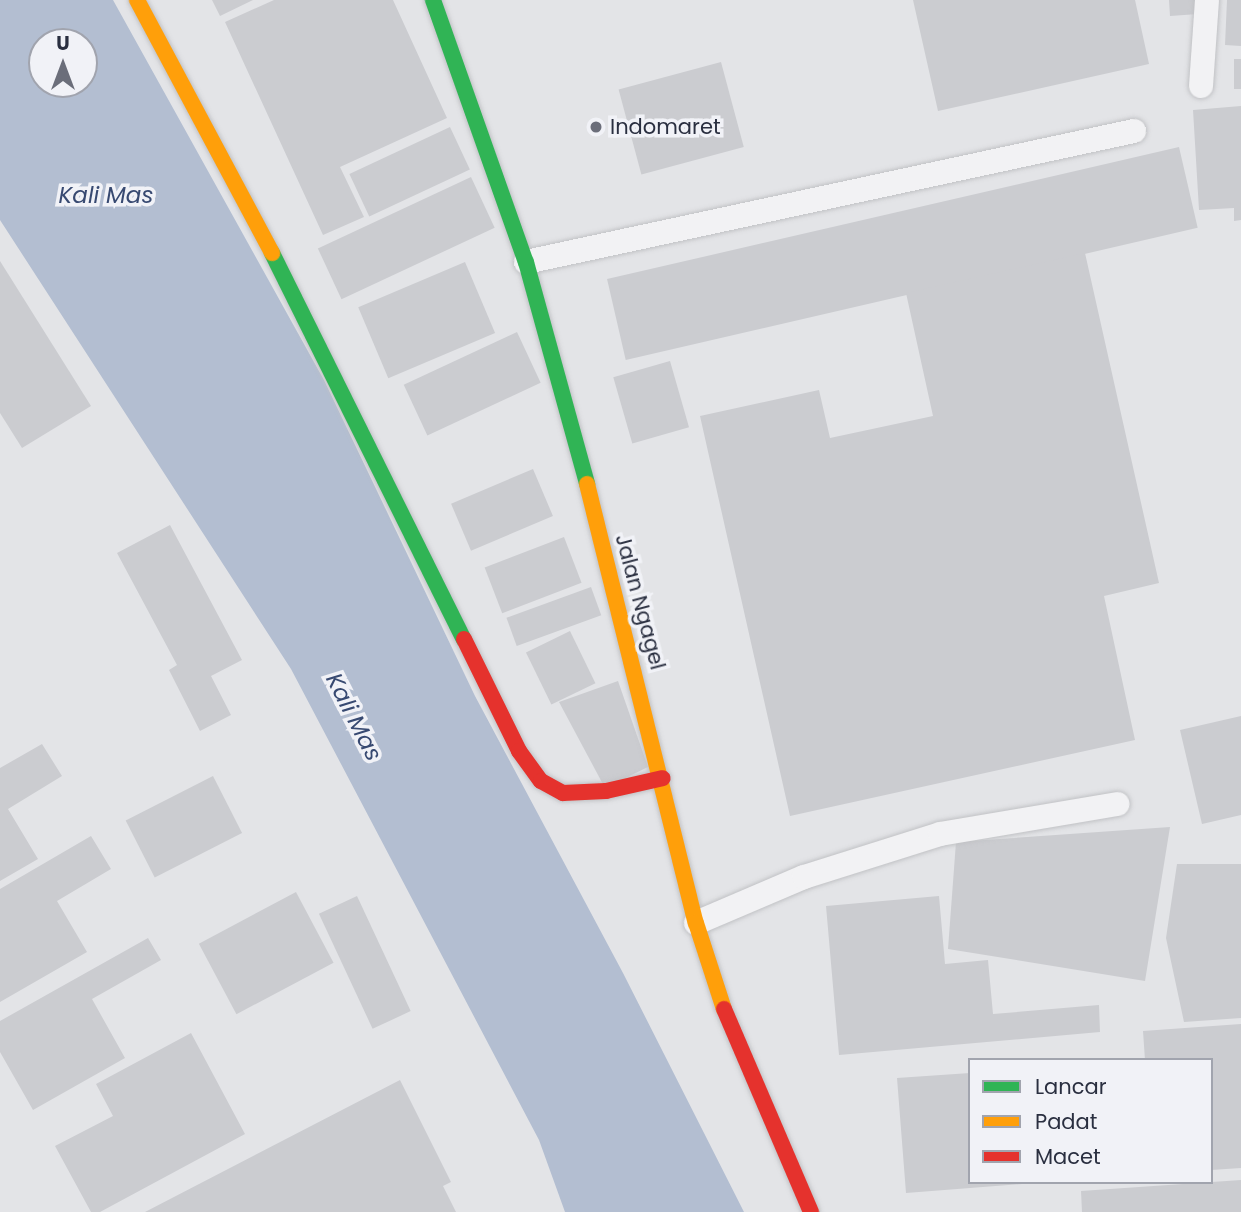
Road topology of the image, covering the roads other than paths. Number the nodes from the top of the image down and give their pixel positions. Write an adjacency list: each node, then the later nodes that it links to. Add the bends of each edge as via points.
1 (137, 0): 7 (main road, via 314,333 519,751 541,780 563,793 606,791)
2 (433, 0): 6 (main road, Jalan Ngagel)
3 (1208, 0): 4 (lane)
4 (1201, 86)
5 (1133, 131): 6 (lane)
6 (526, 262): 7 (main road, Jalan Ngagel)
7 (663, 778): 9 (main road, Jalan Ngagel)
8 (1117, 804): 9 (lane, via 1002,821 869,854)
9 (696, 923): 10 (main road, Jalan Ngagel, via 724,1009)
10 (811, 1212)

